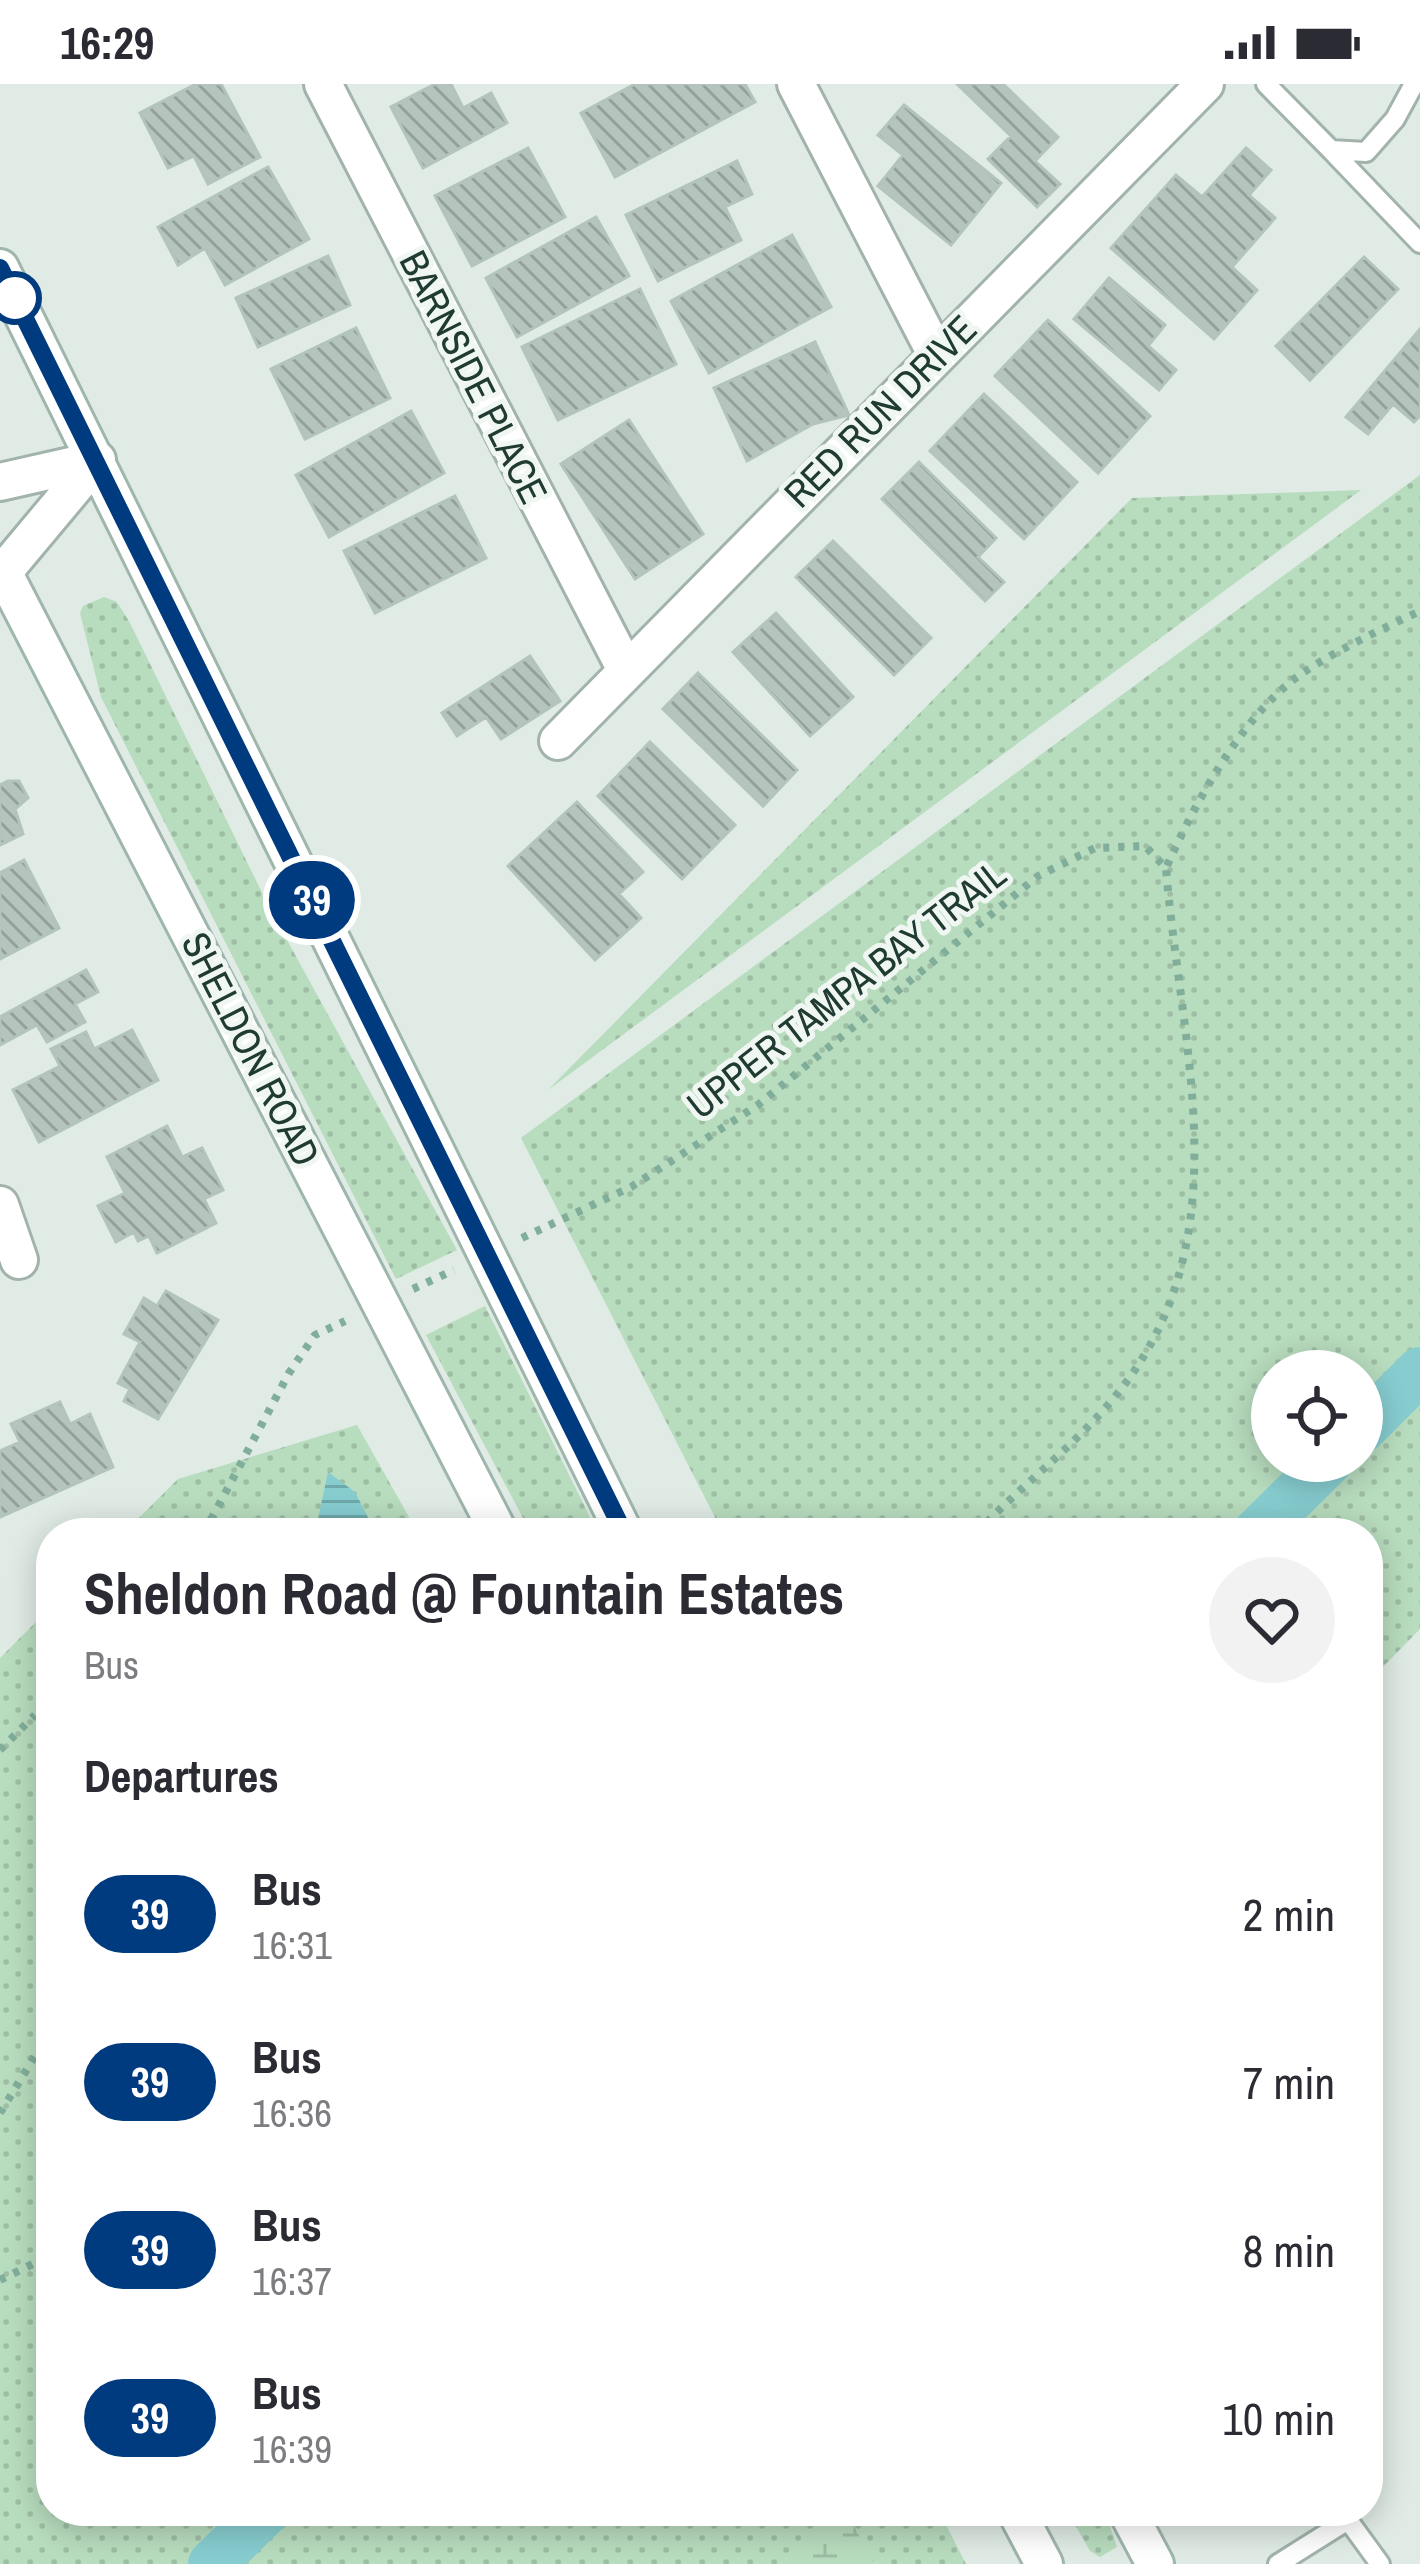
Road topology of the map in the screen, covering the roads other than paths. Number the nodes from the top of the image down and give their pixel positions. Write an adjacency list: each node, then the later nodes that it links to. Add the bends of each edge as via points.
1 (323, 84): 13 (main road, BARNSIDE PLACE)
2 (796, 84): 9 (main road)
3 (1205, 84): 9 (main road, RED RUN DRIVE)
4 (1266, 84): 6 (lane)
5 (1414, 84): 6 (lane, via 1366,152)
6 (1331, 150): 7 (lane)
7 (1420, 243)
8 (0, 268): 10 (main road)
9 (936, 354): 13 (main road, RED RUN DRIVE)
10 (97, 460): 11 (main road); 12 (main road); 18 (main road)
11 (0, 482)
12 (1, 572): 17 (main road, SHELDON ROAD)
13 (626, 670): 14 (main road, RED RUN DRIVE)
14 (558, 741)
15 (0, 1204): 16 (main road)
16 (19, 1261)
17 (491, 1518)
18 (617, 1518)
19 (1024, 2526): 23 (main road)
20 (1135, 2526): 24 (main road)
21 (1338, 2526): 25 (lane)
22 (1352, 2526): 26 (lane)
23 (1044, 2564)
24 (1155, 2564)
25 (1277, 2564)
26 (1380, 2564)

